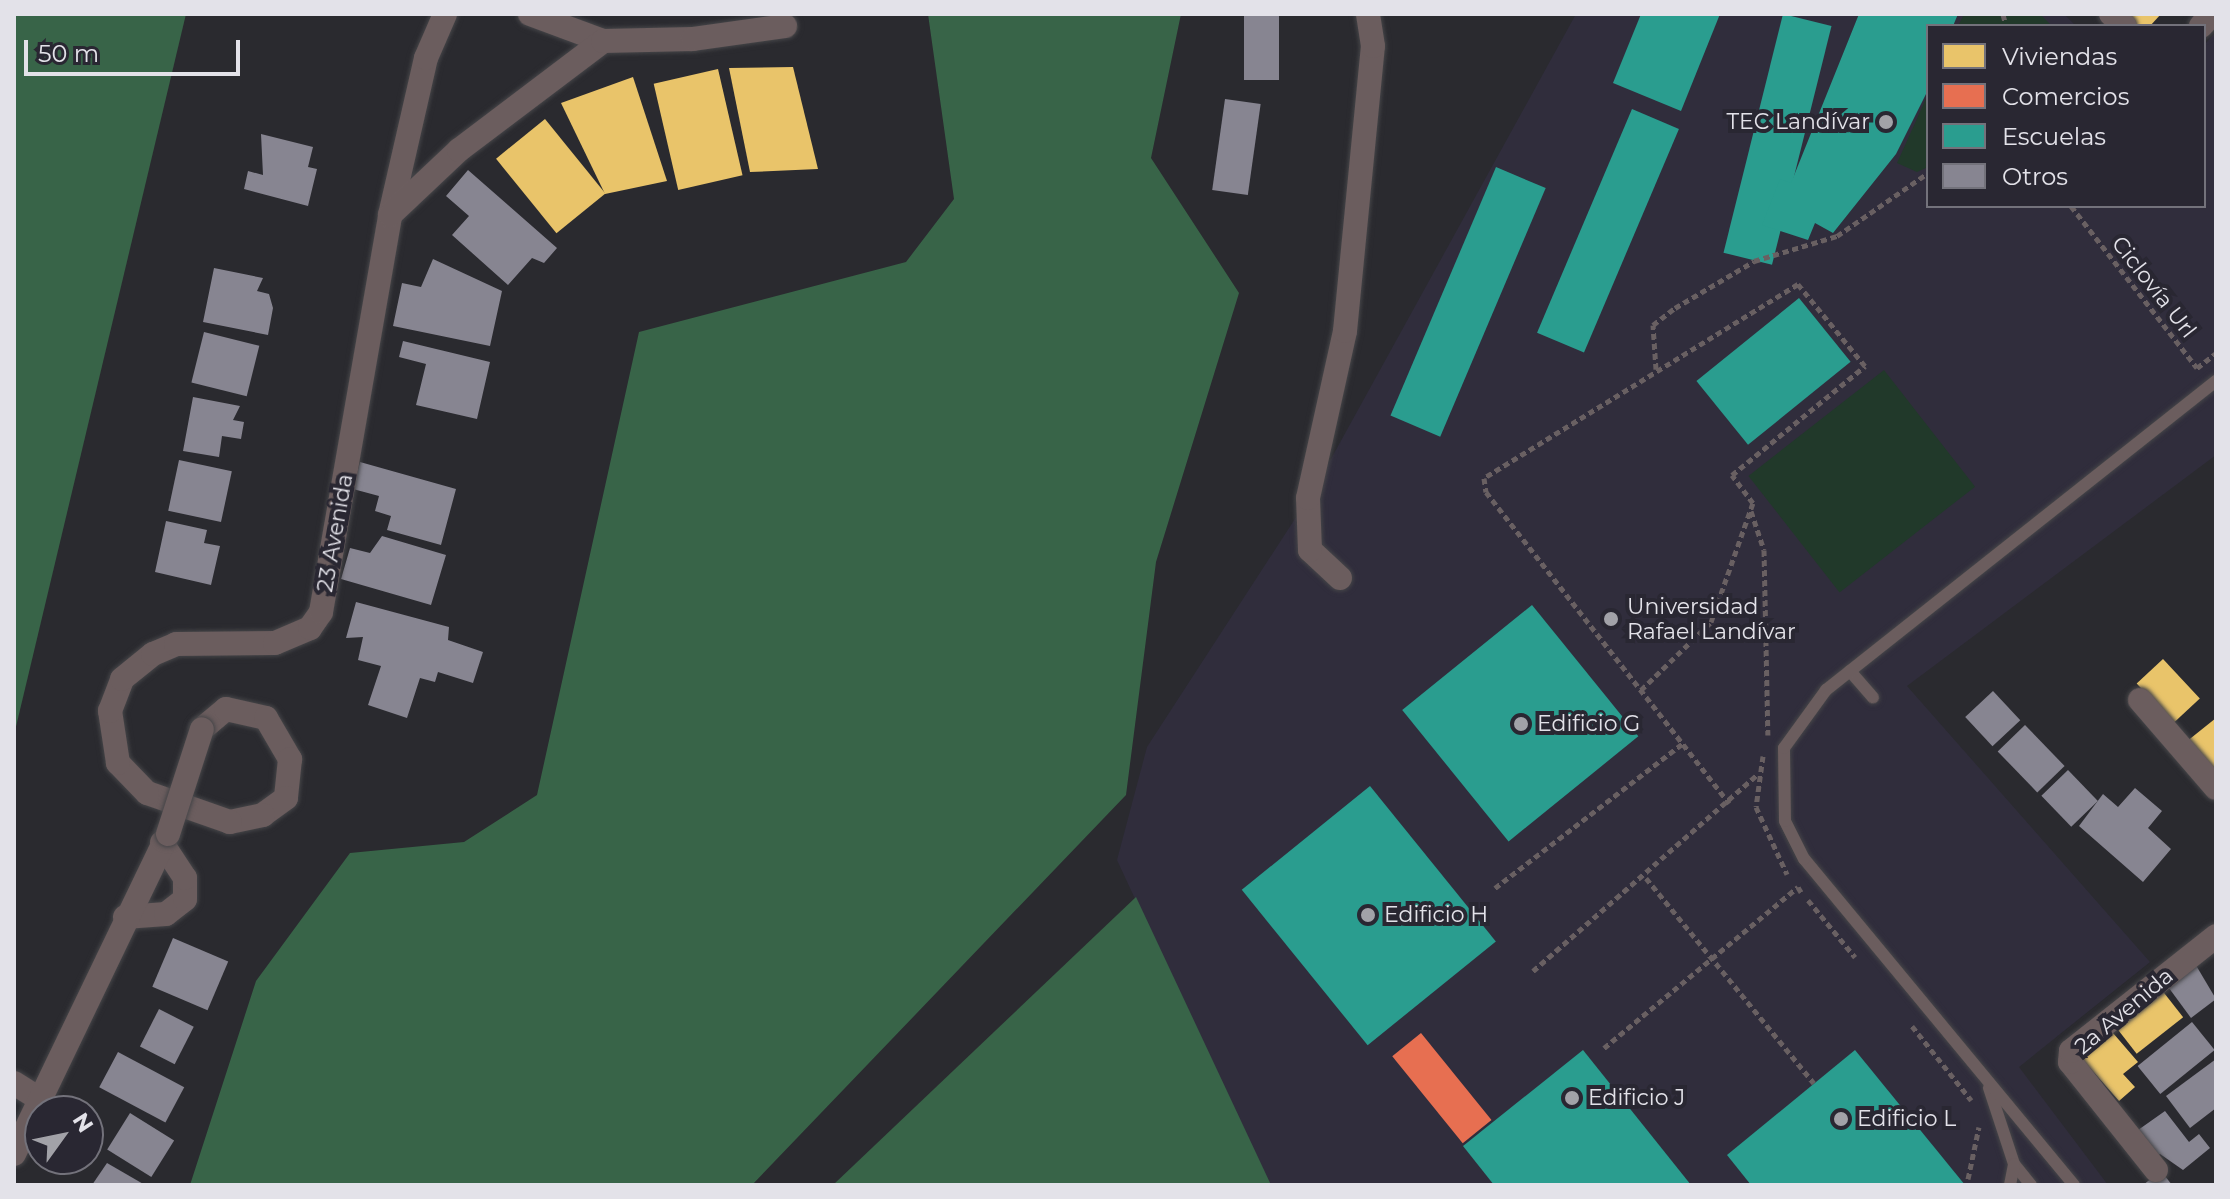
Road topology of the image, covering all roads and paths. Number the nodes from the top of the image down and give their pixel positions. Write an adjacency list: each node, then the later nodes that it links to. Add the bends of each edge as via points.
1 (445, 14): 8 (street, 23 Avenida, via 426,58)
2 (530, 14): 5 (street)
3 (1368, 14): 15 (street, via 1373,46 1345,331 1308,498 1310,550)
4 (785, 26): 5 (street, via 693,39)
5 (603, 41): 8 (street, via 459,150)
6 (1926, 174): 11 (path, via 1837,236 1754,261 1675,308 1653,325)
7 (2073, 208): 10 (path, Ciclovía Url)
8 (390, 215): 24 (street, 23 Avenida, bridge, via 321,612 310,628 275,643 176,644 153,654 122,679 110,711 118,763 147,793 230,822 263,815 286,798 290,759 266,718 226,709 202,729)
9 (2216, 353): 10 (path, Ciclovía Url)
10 (2197, 368): 12 (path)
11 (1656, 369): 14 (path, via 1798,284 1865,366 1732,475 1753,503); 17 (path, via 1484,478 1486,492)
12 (2187, 379)
13 (2216, 381): 16 (lane)
14 (1751, 511): 17 (path, via 1711,622); 21 (path, via 1764,550 1771,690)
15 (1340, 578)
16 (1850, 671): 18 (lane); 35 (lane, via 1810,705 1784,748 1780,790 1791,838)
17 (1641, 690): 20 (path)
18 (1873, 697)
19 (2140, 700): 22 (street)
20 (1682, 744): 23 (path); 27 (path)
21 (1757, 775): 23 (path); 26 (path, via 1763,831)
22 (2216, 788)
23 (1729, 803): 25 (path)
24 (165, 838): 28 (street, 23 Avenida); 28 (street, via 185,878 185,899 166,914)
25 (1646, 878): 30 (path); 32 (path)
26 (1798, 887): 30 (path); 31 (path)
27 (1495, 888)
28 (125, 917): 39 (street, 23 Avenida)
29 (2216, 936): 45 (street, 2a Avenida, via 2071,1051 2070,1062)
30 (1710, 958): 34 (path); 37 (path)
31 (1862, 966)
32 (1533, 971)
33 (1902, 1013): 40 (path)
34 (1604, 1048)
35 (1987, 1081): 44 (lane); 49 (lane)
36 (14, 1083): 38 (street)
37 (1814, 1083)
38 (33, 1095)
39 (43, 1095)
40 (1978, 1109)
41 (1979, 1117): 46 (path, via 1979,1149)
42 (24, 1134): 43 (street, 23 Avenida)
43 (14, 1154)
44 (2014, 1164): 47 (lane); 48 (lane)
45 (2156, 1170)
46 (1968, 1179)
47 (2010, 1185)
48 (2031, 1185)
49 (2074, 1185)

